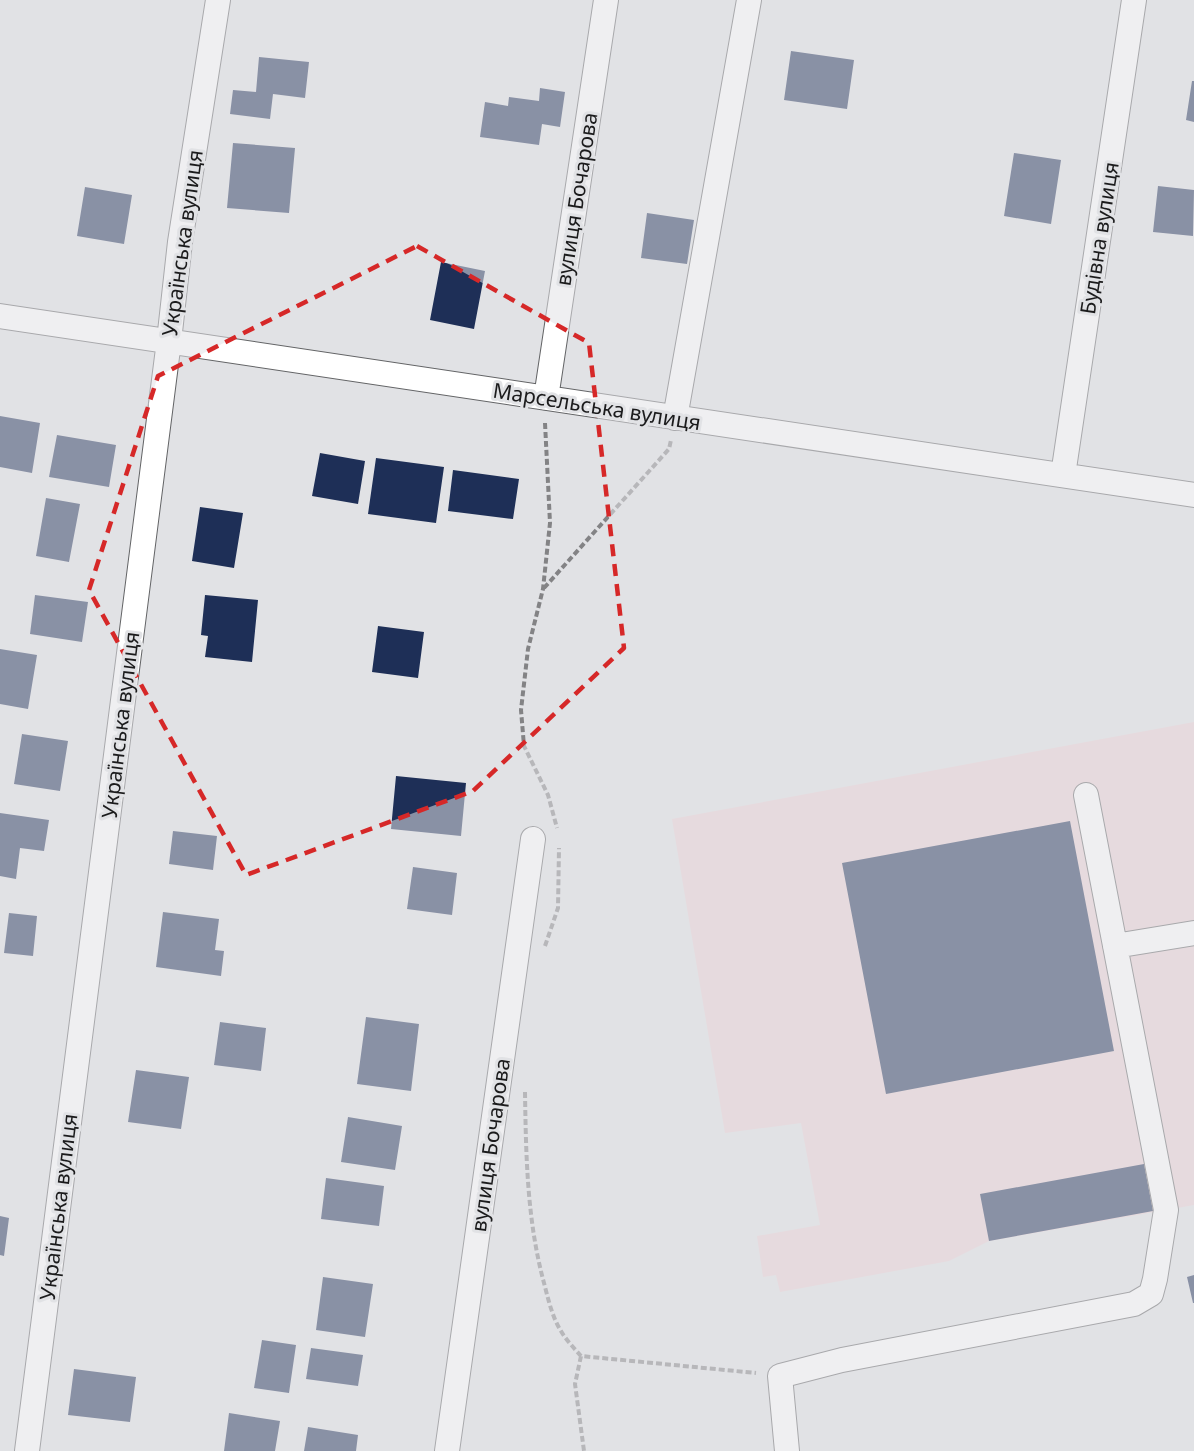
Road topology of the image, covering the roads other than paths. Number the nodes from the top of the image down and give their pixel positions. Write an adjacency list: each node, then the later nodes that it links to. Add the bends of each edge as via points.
1 (218, 0): 6 (street, Українська вулиця, via 180,242)
2 (606, 0): 7 (street, вулиця Бочарова)
3 (749, 0): 8 (street)
4 (1134, 0): 9 (street, Будівна вулиця)
5 (0, 316): 6 (street, Марсельська вулиця)
6 (169, 341): 7 (street, Марсельська вулиця); 15 (street, Українська вулиця)
7 (546, 398): 8 (street, Марсельська вулиця)
8 (675, 417): 9 (street, Марсельська вулиця)
9 (1063, 476): 10 (street, Марсельська вулиця)
10 (1194, 495)
11 (1086, 795): 14 (street)
12 (533, 839): 16 (street, вулиця Бочарова)
13 (1194, 933): 14 (street)
14 (1115, 946): 17 (street, via 1166,1210 1151,1294 1134,1304 842,1360 780,1376)
15 (27, 1451)
16 (447, 1451)
17 (787, 1451)

